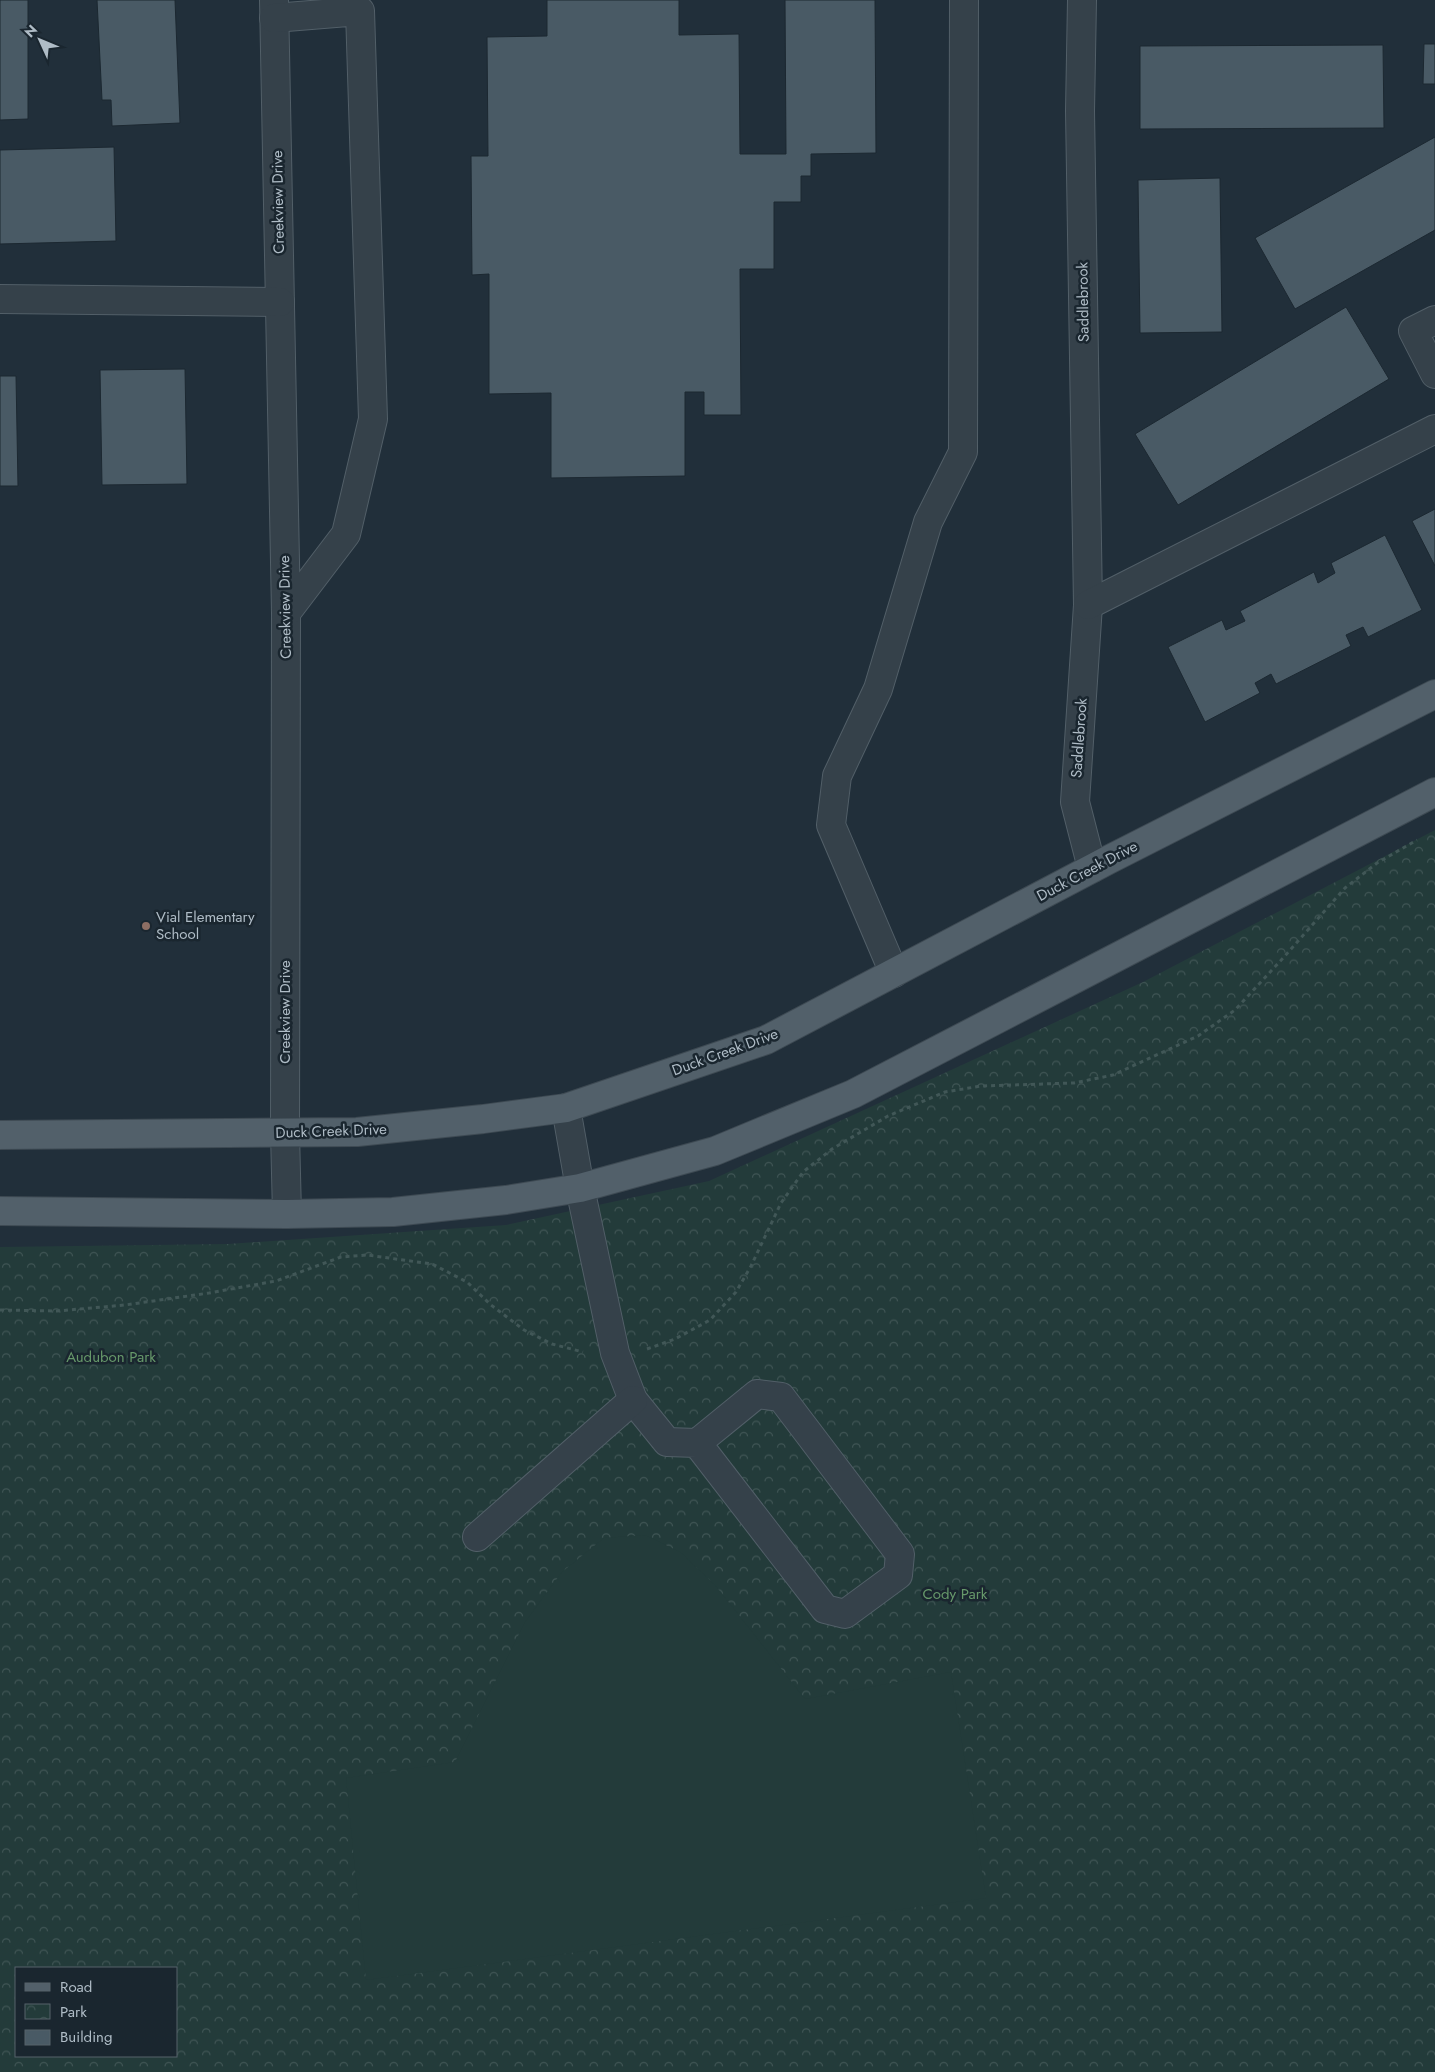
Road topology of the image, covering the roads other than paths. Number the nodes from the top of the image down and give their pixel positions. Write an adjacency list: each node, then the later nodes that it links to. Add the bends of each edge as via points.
1 (964, 0): 14 (street, via 964,452 928,522 878,689 837,776 831,826)
2 (1082, 0): 9 (street, Saddlebrook, via 1080,111)
3 (274, 9): 5 (street, Creekview Drive); 10 (street, via 360,11 373,419 346,534)
4 (0, 299): 5 (street)
5 (280, 302): 10 (street, Creekview Drive)
6 (1435, 320): 7 (street, via 1413,331)
7 (1435, 374)
8 (1435, 429): 9 (street)
9 (1088, 605): 13 (street, Saddlebrook, via 1075,802)
10 (286, 613): 16 (street, Creekview Drive)
11 (1435, 694): 13 (main road, Duck Creek Drive)
12 (1435, 792): 18 (main road, via 853,1094 715,1151)
13 (1092, 868): 14 (main road, Duck Creek Drive)
14 (894, 973): 15 (main road, Duck Creek Drive, via 766,1040)
15 (566, 1108): 16 (main road, Duck Creek Drive, via 357,1132); 18 (street)
16 (285, 1133): 17 (main road, Duck Creek Drive); 20 (street, Creekview Drive)
17 (0, 1135)
18 (580, 1188): 20 (main road, via 394,1212); 21 (street, via 615,1353)
19 (0, 1211): 20 (main road)
20 (287, 1214)
21 (633, 1400): 22 (street, via 667,1442); 23 (street)
22 (697, 1443): 22 (street, via 758,1394 781,1397 900,1554 898,1575 845,1614 825,1609)
23 (477, 1538)

